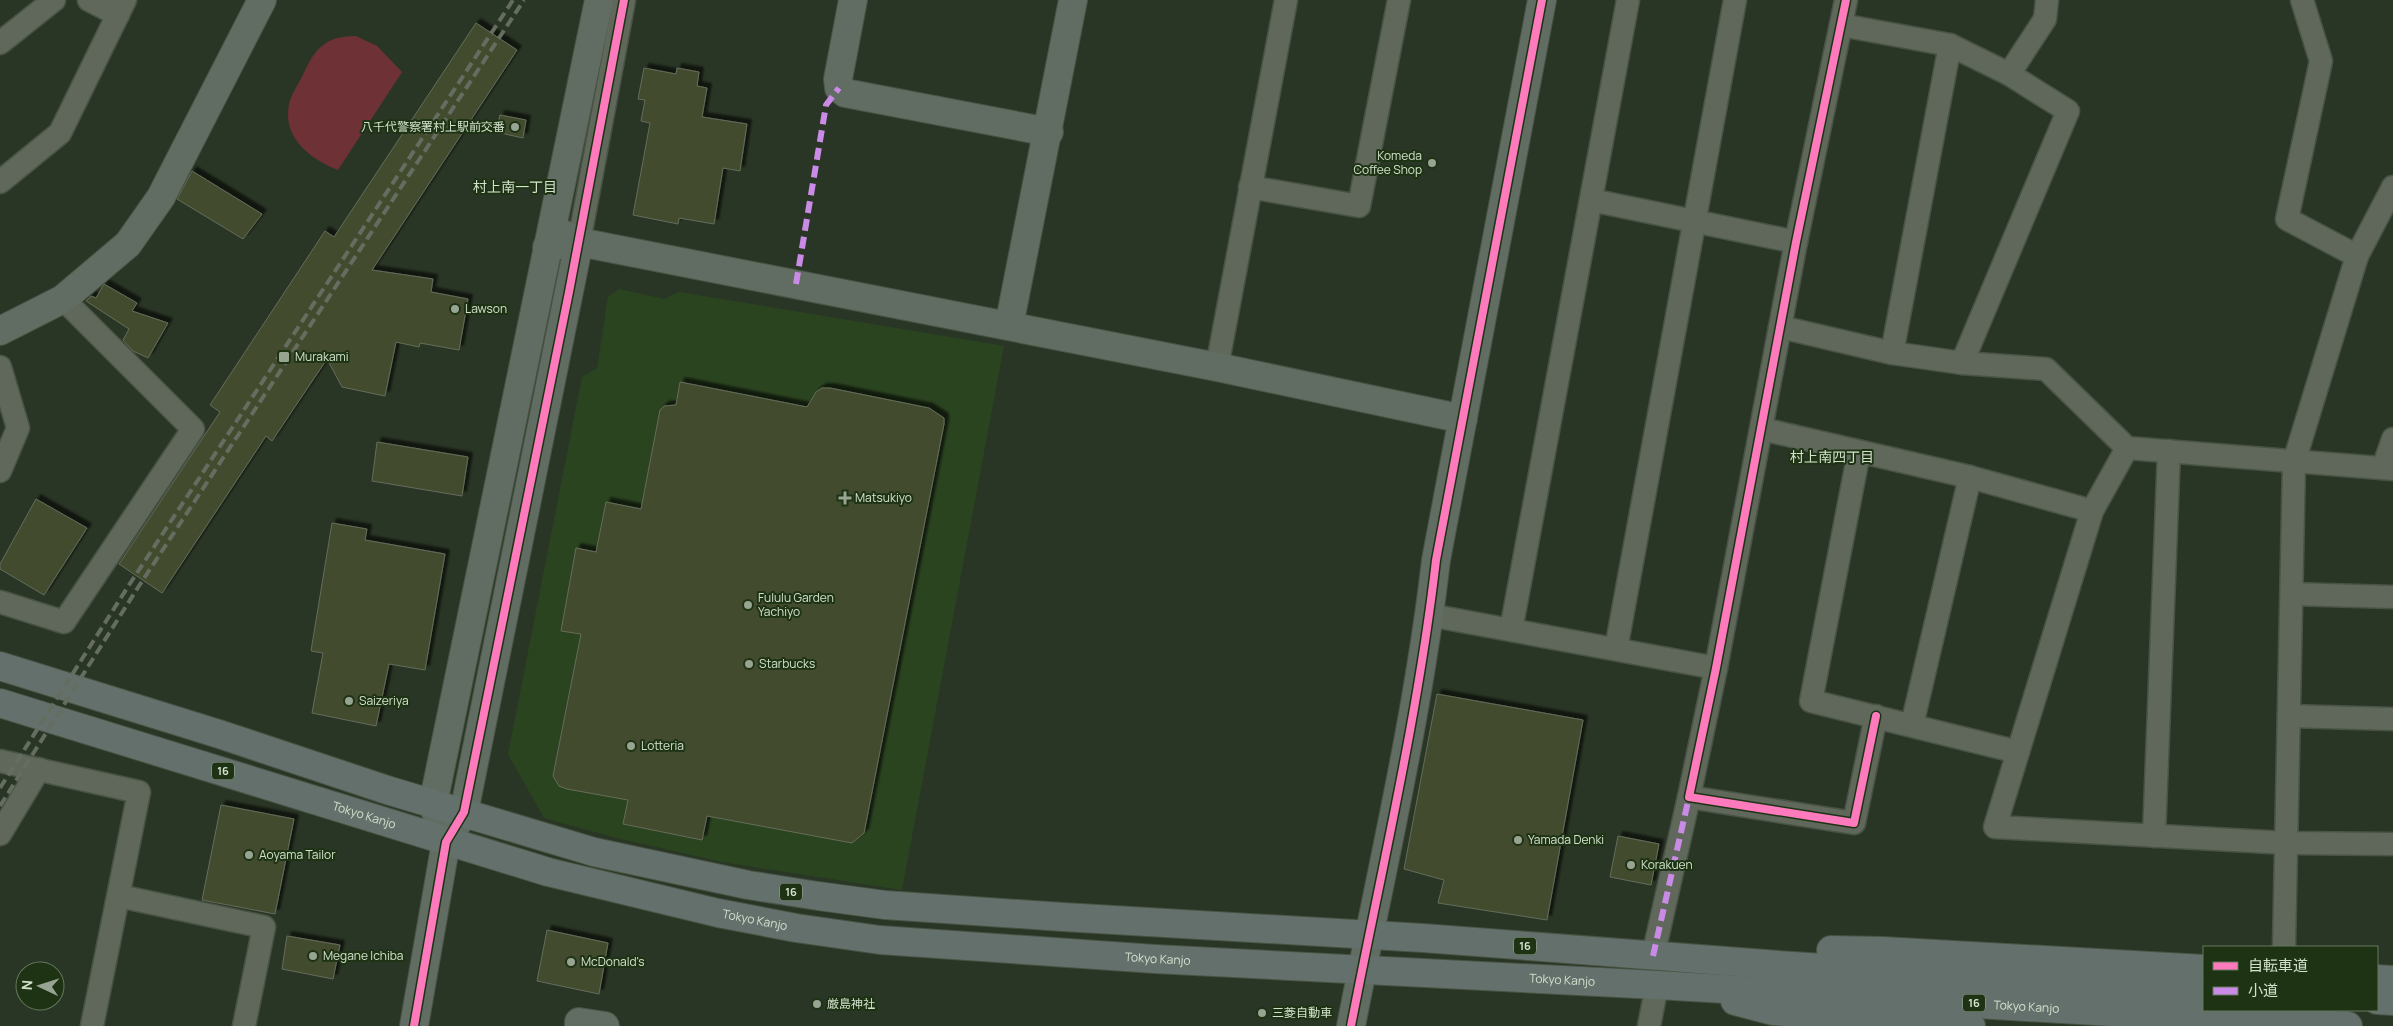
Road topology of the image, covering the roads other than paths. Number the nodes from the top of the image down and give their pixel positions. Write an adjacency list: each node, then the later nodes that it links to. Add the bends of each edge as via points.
1 (54, 0): 18 (street)
2 (89, 0): 16 (street)
3 (262, 0): 31 (street, via 161,197 128,244)
4 (599, 0): 27 (street)
5 (624, 0): 28 (street)
6 (853, 0): 21 (street, via 838,79 839,88 845,93)
7 (1073, 0): 21 (street)
8 (1286, 0): 23 (street)
9 (1399, 0): 23 (street, via 1359,206)
10 (1542, 0): 39 (street)
11 (1628, 0): 25 (street)
12 (1735, 0): 26 (street)
13 (1846, 0): 17 (street)
14 (2047, 0): 20 (street, via 2045,19)
15 (2302, 0): 30 (street, via 2321,61 2286,219)
16 (122, 7): 22 (street, via 60,133)
17 (1841, 26): 19 (street); 29 (street)
18 (0, 43)
19 (1950, 44): 20 (street); 35 (street)
20 (2008, 74): 36 (street, via 2068,111)
21 (1048, 132): 32 (street)
22 (0, 182)
23 (1250, 187): 38 (street)
24 (2393, 187): 30 (street)
25 (1591, 200): 26 (street); 54 (street)
26 (1693, 221): 29 (street); 55 (street)
27 (549, 237): 28 (street); 67 (street)
28 (579, 242): 32 (street); 68 (street)
29 (1796, 242): 33 (street)
30 (2358, 256): 45 (street)
31 (63, 299): 34 (street); 52 (street, via 192,429 64,622)
32 (1009, 326): 38 (street)
33 (1780, 327): 35 (street); 40 (street)
34 (0, 331)
35 (1892, 353): 36 (street)
36 (1962, 363): 42 (street, via 2046,369)
37 (0, 367): 47 (street, via 18,428)
38 (1217, 367): 39 (street)
39 (1463, 419): 53 (street, via 1436,560)
40 (1762, 429): 44 (street); 57 (street)
41 (2393, 439): 46 (street)
42 (2127, 448): 43 (street); 49 (street)
43 (2169, 451): 45 (street); 70 (street)
44 (1859, 452): 48 (street); 59 (street, via 1811,701)
45 (2294, 462): 46 (street); 50 (street)
46 (2388, 468)
47 (0, 471)
48 (1970, 477): 49 (street); 62 (street)
49 (2092, 511): 63 (street)
50 (2292, 594): 51 (street); 60 (street)
51 (2393, 597)
52 (0, 602)
53 (1429, 615): 54 (street); 75 (street)
54 (1511, 630): 55 (street)
55 (1616, 649): 57 (street)
56 (0, 666): 67 (highway, Tokyo Kanjo / 16)
57 (1716, 668): 66 (street)
58 (0, 703): 71 (highway, Tokyo Kanjo / 16)
59 (1876, 716): 62 (street); 66 (street, via 1854,823)
60 (2289, 716): 61 (street); 72 (street)
61 (2393, 719)
62 (1912, 725): 63 (street)
63 (2018, 752): 70 (street, via 1995,827)
64 (0, 760): 65 (street)
65 (39, 769): 69 (street); 74 (street, via 139,792)
66 (1689, 797): 77 (street)
67 (432, 804): 68 (highway, Tokyo Kanjo / 16); 71 (street)
68 (464, 812): 71 (street); 75 (highway, Tokyo Kanjo / 16, via 594,852 748,885 818,896 885,905)
69 (0, 834)
70 (2154, 836): 72 (street)
71 (446, 842): 79 (highway, Tokyo Kanjo / 16, via 548,872 718,914 880,940); 89 (street)
72 (2287, 843): 73 (street); 76 (street)
73 (2393, 844)
74 (119, 896): 87 (street); 88 (street, via 264,927)
75 (1370, 935): 77 (highway, Tokyo Kanjo / 16); 79 (street)
76 (2284, 946)
77 (1667, 957): 78 (highway, 16, via 1787,949 1882,951); 83 (highway, Tokyo Kanjo / 16)
78 (2203, 969)
79 (1362, 971): 82 (highway, Tokyo Kanjo / 16); 92 (street)
80 (2378, 979): 81 (highway)
81 (2393, 980)
82 (1669, 985): 86 (highway, 16, via 1773,1011); 93 (street); 95 (highway, Tokyo Kanjo / 16)
83 (2203, 992)
84 (2378, 1000): 85 (highway)
85 (2393, 1001)
86 (1831, 1020): 94 (highway, 16)
87 (92, 1026)
88 (244, 1026)
89 (414, 1026)
90 (579, 1026): 91 (street, via 579,1022)
91 (605, 1026)
92 (1351, 1026)
93 (1649, 1026)
94 (1971, 1026)
95 (2348, 1026)

